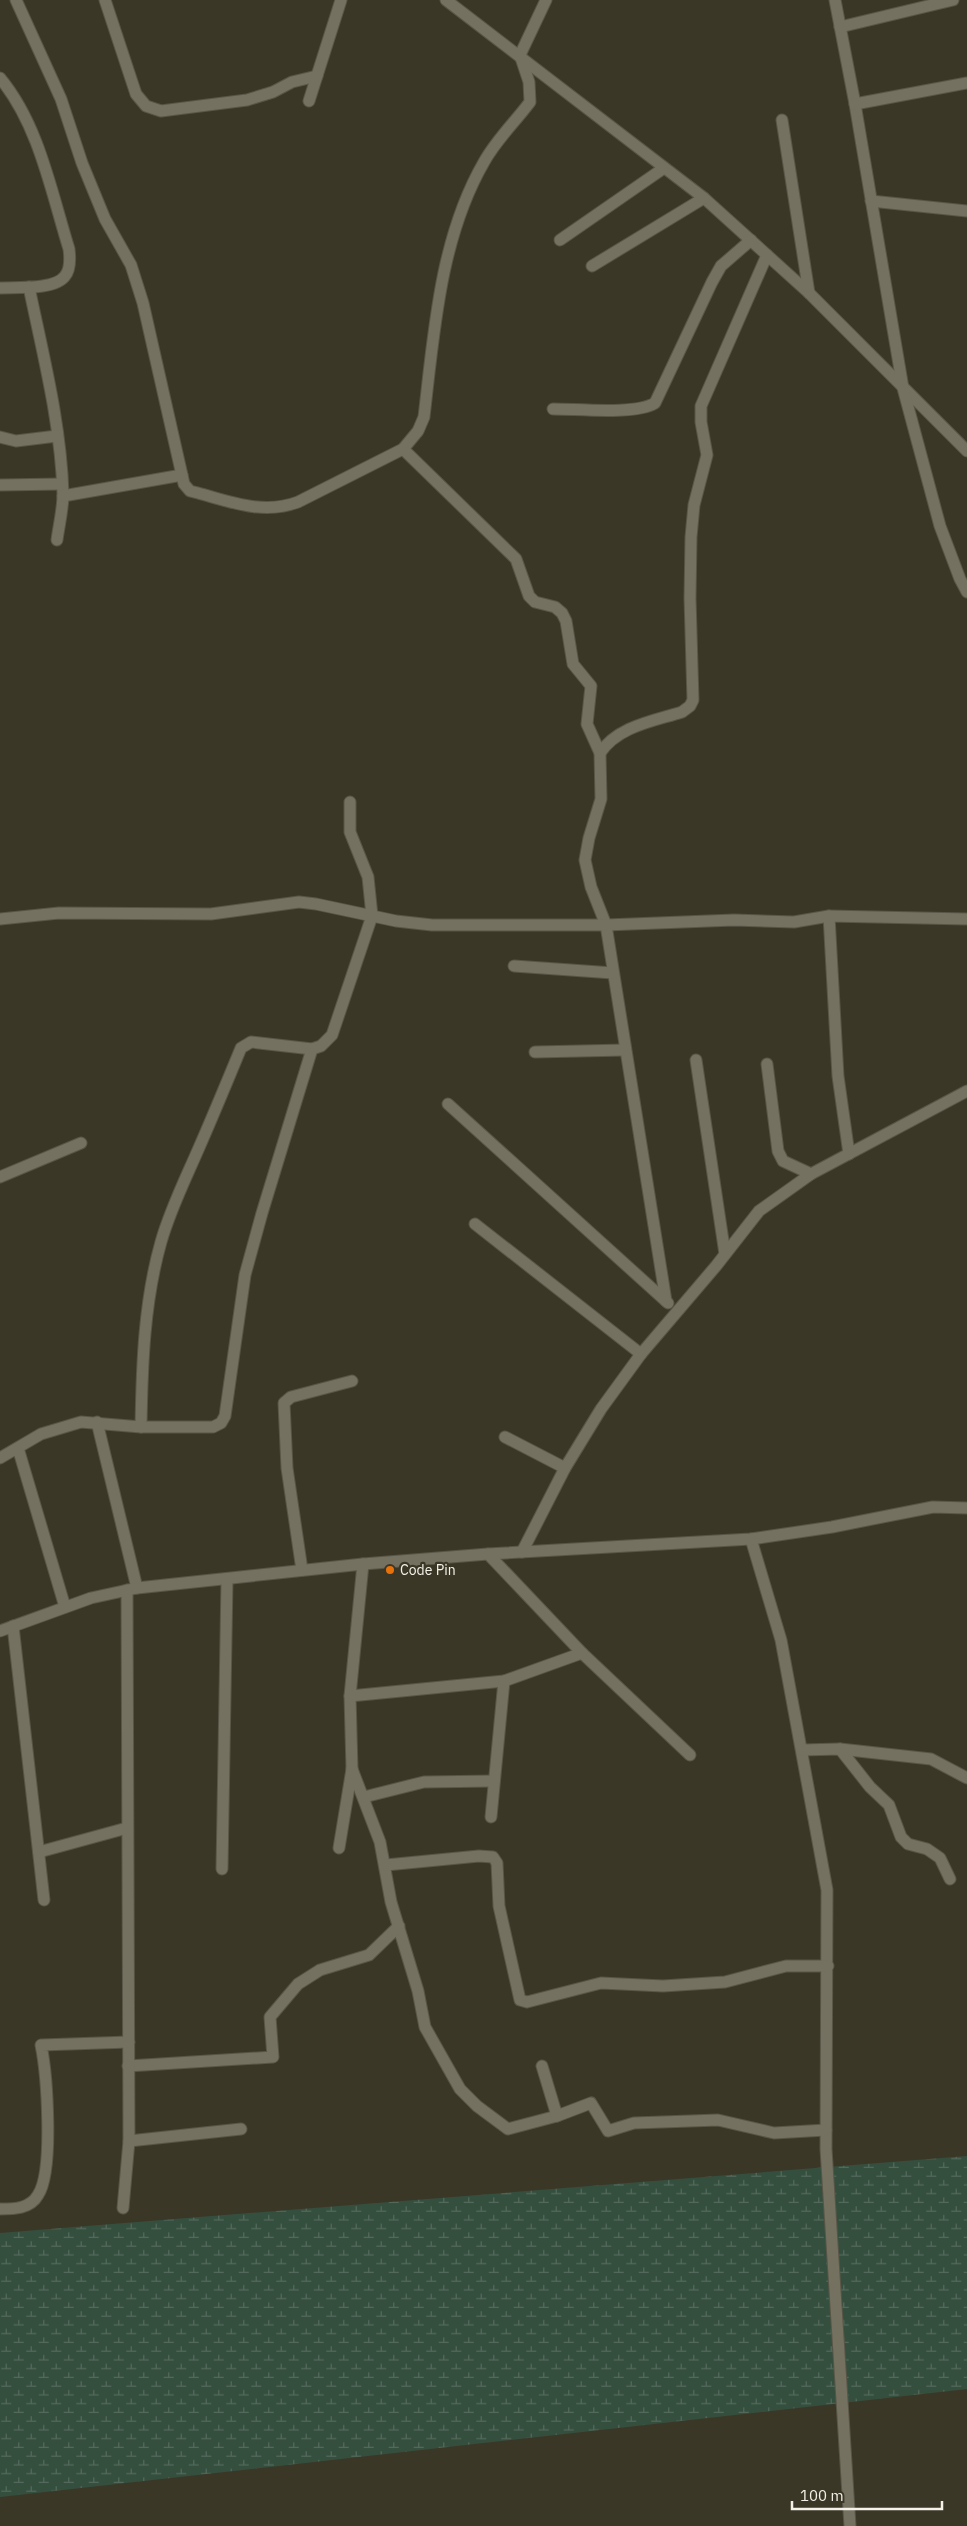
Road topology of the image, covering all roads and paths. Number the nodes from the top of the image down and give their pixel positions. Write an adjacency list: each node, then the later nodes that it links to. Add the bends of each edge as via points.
1 (16, 0): 33 (street, via 61,99 105,219 131,265 143,303)
2 (105, 0): 10 (street, via 136,94 146,106 161,111 247,100)
3 (341, 0): 10 (street)
4 (546, 0): 9 (street)
5 (835, 0): 8 (street)
6 (954, 0): 8 (street)
7 (451, 1): 9 (street)
8 (840, 26): 14 (street)
9 (520, 55): 16 (street); 31 (street, via 529,82 530,102 483,163 466,199 438,306 424,417 418,431)
10 (317, 76): 13 (street)
11 (0, 78): 24 (street, via 27,121 70,249 66,275 56,284)
12 (967, 83): 14 (street)
13 (309, 101)
14 (855, 104): 18 (street)
15 (782, 120): 26 (street)
16 (664, 168): 17 (street); 20 (street)
17 (704, 198): 21 (street); 23 (street)
18 (871, 201): 19 (street); 27 (street)
19 (967, 211)
20 (560, 240)
21 (751, 240): 22 (street); 28 (street, via 721,266 655,403 648,408 617,410)
22 (767, 255): 26 (street); 39 (street, via 701,406 707,455 694,505 691,537 693,700 682,712 625,732 609,742)
23 (592, 266)
24 (29, 287): 25 (street); 29 (street)
25 (0, 288)
26 (809, 292): 27 (street)
27 (903, 388): 32 (street); 38 (street, via 940,526)
28 (554, 409)
29 (58, 436): 30 (street, via 16,440); 34 (street)
30 (0, 438)
31 (402, 449): 33 (street, via 283,507 254,507 198,493 186,488); 39 (street, via 512,554 529,596 535,602 555,607 562,613 573,664 591,686 587,724)
32 (967, 451)
33 (182, 475): 36 (street)
34 (62, 484): 35 (street); 36 (street)
35 (0, 485)
36 (63, 496): 37 (street)
37 (57, 540)
38 (967, 592)
39 (600, 753): 45 (street, via 600,804 585,860 591,887)
40 (350, 802): 41 (street, via 350,832 368,877)
41 (372, 916): 43 (street, via 299,902 211,914 59,913); 45 (street, via 432,925); 48 (street, via 332,1035 321,1046)
42 (829, 916): 44 (street); 45 (street, via 794,922 734,920); 56 (street, via 838,1076)
43 (0, 919)
44 (967, 919)
45 (606, 925): 47 (street)
46 (514, 966): 47 (street)
47 (613, 973): 49 (street)
48 (312, 1048): 66 (street, via 246,1275 225,1416 213,1428); 66 (street, via 251,1042 241,1048 161,1240 147,1315)
49 (625, 1050): 50 (street); 61 (street)
50 (535, 1052)
51 (696, 1060): 60 (street)
52 (767, 1064): 57 (street, via 778,1151 783,1161)
53 (967, 1092): 56 (street)
54 (448, 1104): 61 (street)
55 (81, 1143): 58 (street)
56 (849, 1154): 57 (street)
57 (811, 1174): 60 (street, via 759,1211)
58 (0, 1178)
59 (475, 1224): 63 (street)
60 (725, 1254): 62 (street)
61 (666, 1301): 62 (street)
62 (678, 1310): 63 (street)
63 (640, 1354): 70 (street)
64 (352, 1381): 76 (street, via 291,1397 284,1402 287,1468)
65 (97, 1422): 66 (street); 68 (street, via 62,1426); 78 (street)
66 (141, 1427)
67 (505, 1437): 70 (street)
68 (18, 1448): 69 (street); 79 (street)
69 (0, 1458)
70 (565, 1468): 73 (street)
71 (967, 1508): 72 (street, via 933,1507)
72 (752, 1539): 73 (street); 85 (street, via 781,1640)
73 (522, 1552): 74 (street)
74 (488, 1554): 75 (street); 82 (street)
75 (363, 1564): 76 (street); 84 (street)
76 (302, 1570): 77 (street)
77 (228, 1580): 78 (street); 97 (street)
78 (132, 1589): 79 (street); 93 (street)
79 (65, 1607): 80 (street)
80 (13, 1626): 81 (street); 95 (street)
81 (0, 1631)
82 (582, 1653): 83 (street); 87 (street)
83 (504, 1681): 84 (street); 90 (street)
84 (350, 1696): 88 (street)
85 (802, 1750): 86 (street); 101 (street, via 827,1890)
86 (840, 1750): 89 (street, via 931,1759); 98 (street, via 889,1805 900,1838 940,1858)
87 (690, 1756)
88 (352, 1769): 91 (street); 94 (street)
89 (967, 1778)
90 (494, 1781): 91 (street, via 424,1782); 92 (street)
91 (364, 1797): 96 (street)
92 (491, 1817)
93 (127, 1828): 95 (street); 102 (street)
94 (339, 1848)
95 (39, 1852): 99 (street)
96 (386, 1865): 100 (street); 101 (street, via 479,1856 493,1858 498,1863 499,1906 520,2000 527,2002 601,1983 663,1986 725,1982 786,1966)
97 (222, 1869)
98 (950, 1879)
99 (44, 1900)
100 (399, 1926): 103 (street, via 369,1955 320,1970 298,1984 270,2016 273,2057); 105 (street, via 425,2027 460,2089 508,2129)
101 (828, 1966): 107 (street)
102 (129, 2042): 103 (street); 110 (street, via 41,2045 47,2104 43,2186 30,2204 20,2209)
103 (128, 2066): 108 (street)
104 (542, 2066): 105 (street)
105 (557, 2116): 107 (street, via 591,2103 608,2131 634,2123 718,2120 774,2133)
106 (241, 2129): 108 (street)
107 (826, 2130): 111 (street)
108 (128, 2141): 109 (street)
109 (123, 2208)
110 (0, 2209)
111 (850, 2526)

